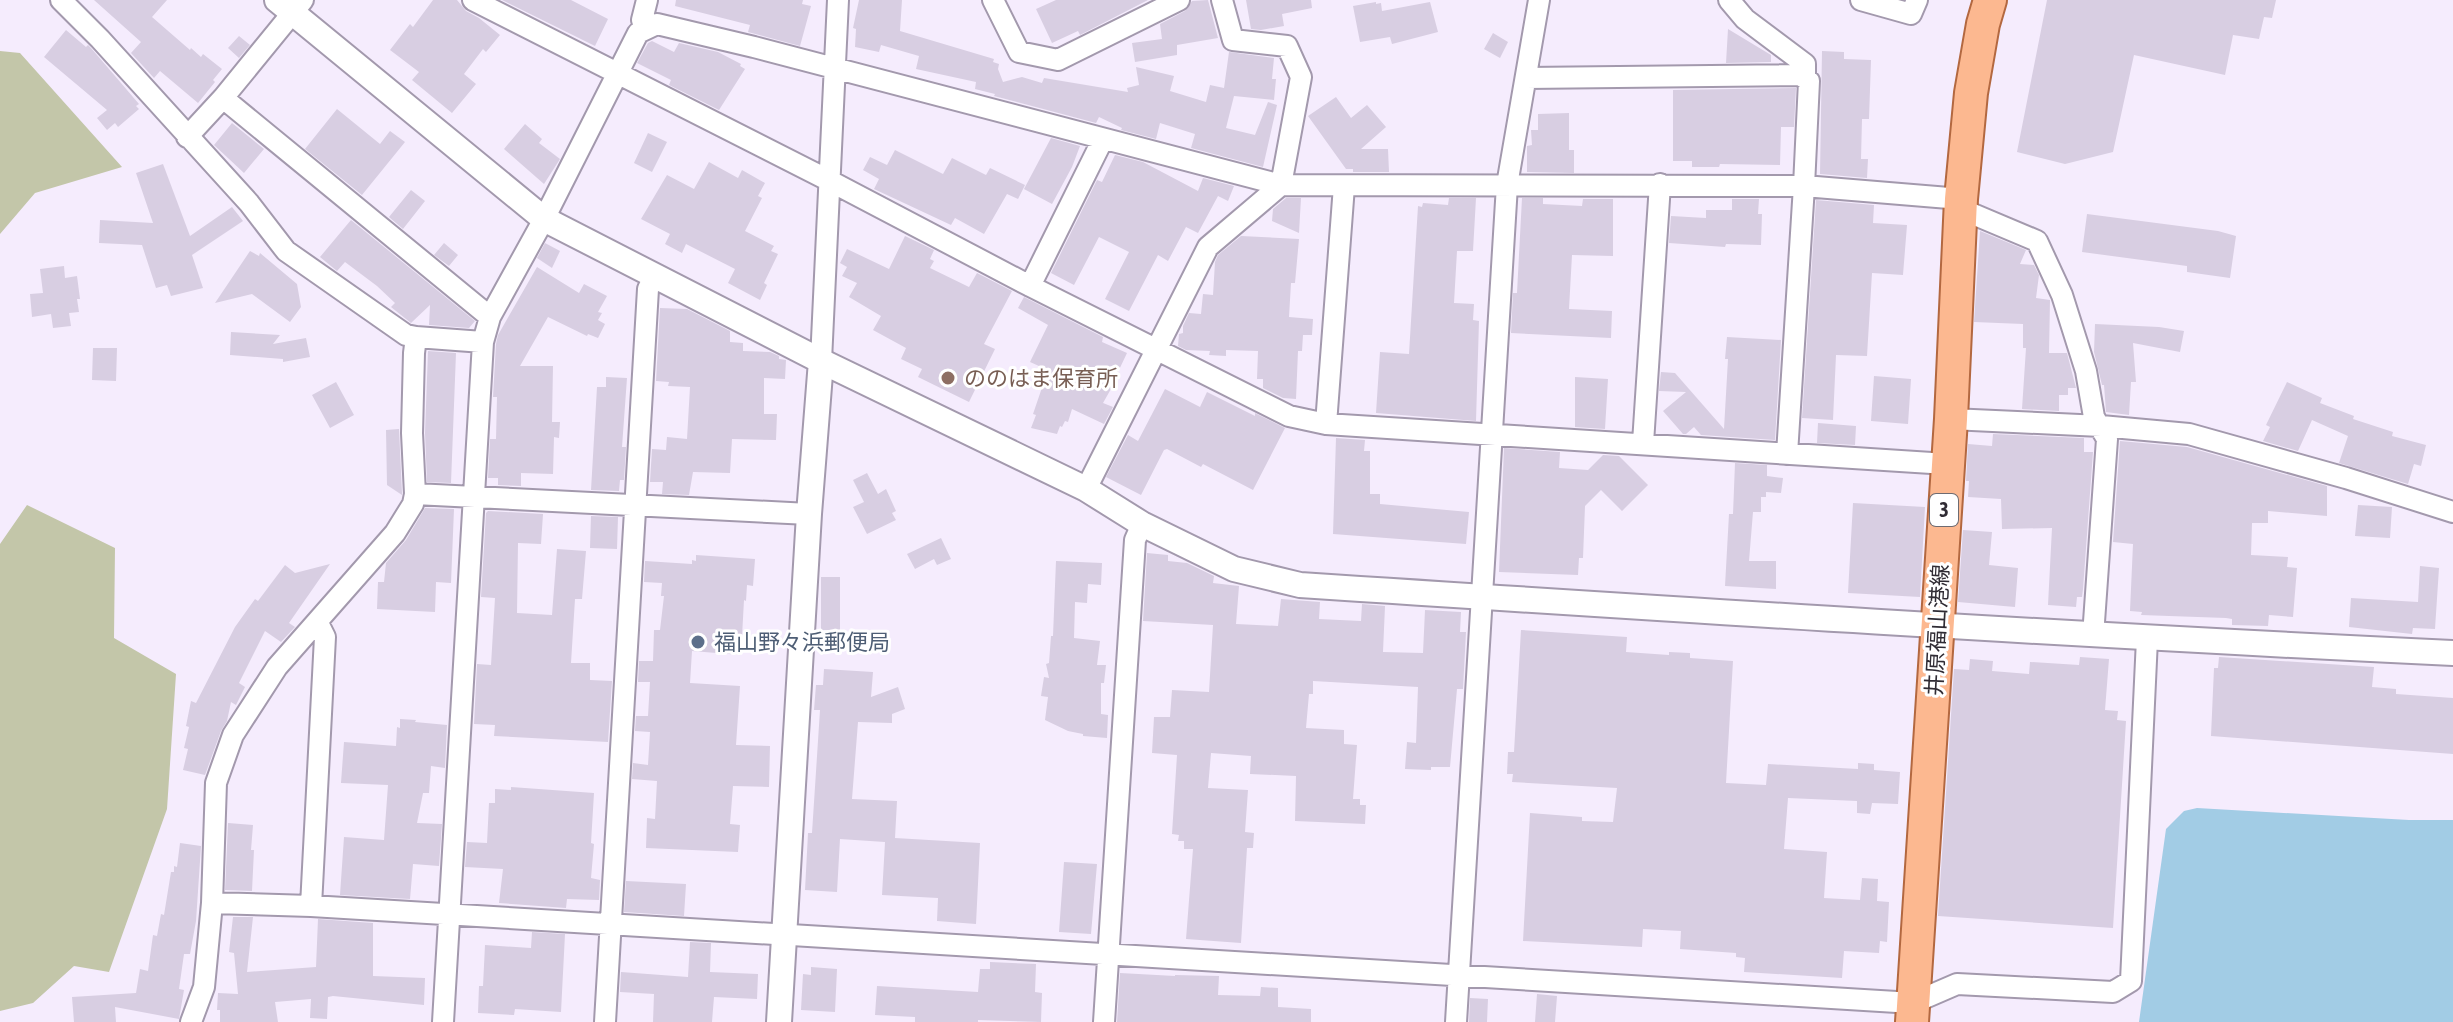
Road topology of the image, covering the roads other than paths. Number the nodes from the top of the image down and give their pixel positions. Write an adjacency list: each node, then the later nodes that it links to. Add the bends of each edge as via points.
1 (61, 0): 20 (street)
2 (473, 0): 16 (street)
3 (647, 0): 14 (street)
4 (838, 0): 15 (street)
5 (993, 0): 6 (street, via 1019,52 1058,60)
6 (1179, 0)
7 (1222, 0): 24 (street, via 1233,40 1287,46 1301,77)
8 (1539, 0): 18 (street)
9 (1729, 0): 17 (street, via 1745,19 1805,64)
10 (1861, 0): 11 (street, via 1911,14)
11 (1917, 0)
12 (1990, 0): 28 (main road, 井原福山港線 / 3, via 1971,93)
13 (291, 4): 19 (street); 29 (street)
14 (645, 28): 15 (street, via 657,24); 16 (street)
15 (836, 69): 21 (street); 22 (street)
16 (617, 73): 22 (street); 29 (street)
17 (1805, 77): 18 (street); 27 (street, via 1809,81)
18 (1526, 78): 25 (street)
19 (223, 98): 20 (street); 32 (street)
20 (187, 137): 33 (street, via 286,251)
21 (1103, 139): 24 (street); 31 (street)
22 (830, 181): 31 (street); 36 (street)
23 (1660, 184): 25 (street); 27 (street); 41 (street)
24 (1281, 185): 26 (street); 35 (street, via 1208,247)
25 (1507, 185): 26 (street); 40 (street)
26 (1344, 186): 38 (street)
27 (1804, 186): 28 (street); 42 (street)
28 (1961, 204): 37 (main road, 井原福山港線 / 3); 39 (street, via 2037,241 2062,295 2094,417)
29 (544, 219): 30 (street); 32 (street)
30 (655, 275): 36 (street); 47 (street, via 648,289)
31 (1030, 286): 35 (street)
32 (490, 317): 34 (street)
33 (416, 337): 34 (street); 45 (street)
34 (483, 342): 46 (street)
35 (1156, 349): 38 (street, via 1289,416); 44 (street)
36 (821, 361): 44 (street); 49 (street)
37 (1951, 419): 39 (street); 43 (main road, 井原福山港線 / 3)
38 (1326, 424): 40 (street)
39 (2101, 426): 48 (street, via 2189,434); 54 (street, via 2107,439)
40 (1491, 434): 41 (street); 51 (street)
41 (1643, 443): 42 (street)
42 (1787, 454): 43 (street)
43 (1947, 464): 53 (main road, 井原福山港線 / 3)
44 (1086, 489): 50 (street)
45 (415, 494): 46 (street); 52 (street, via 395,533)
46 (474, 496): 47 (street); 59 (street)
47 (636, 505): 49 (street); 60 (street)
48 (2453, 512)
49 (809, 514): 61 (street)
50 (1142, 524): 51 (street, via 1234,569 1300,585); 62 (street, via 1135,540)
51 (1481, 597): 53 (street); 63 (street)
52 (318, 623): 57 (street, via 277,667 233,735 216,783); 58 (street, via 325,637)
53 (1938, 624): 54 (street); 64 (main road, 井原福山港線 / 3)
54 (2093, 636): 55 (street)
55 (2147, 639): 56 (street); 64 (street, via 2131,981 2113,992 1957,984)
56 (2453, 653)
57 (212, 903): 58 (street); 65 (street, via 204,987)
58 (311, 906): 59 (street)
59 (450, 915): 60 (street); 66 (street)
60 (610, 926): 61 (street); 67 (street)
61 (785, 935): 62 (street); 68 (street)
62 (1108, 954): 63 (street); 69 (street)
63 (1459, 975): 64 (street); 70 (street)
64 (1913, 1012)
65 (191, 1022)
66 (443, 1022)
67 (605, 1022)
68 (779, 1022)
69 (1104, 1022)
70 (1456, 1022)

